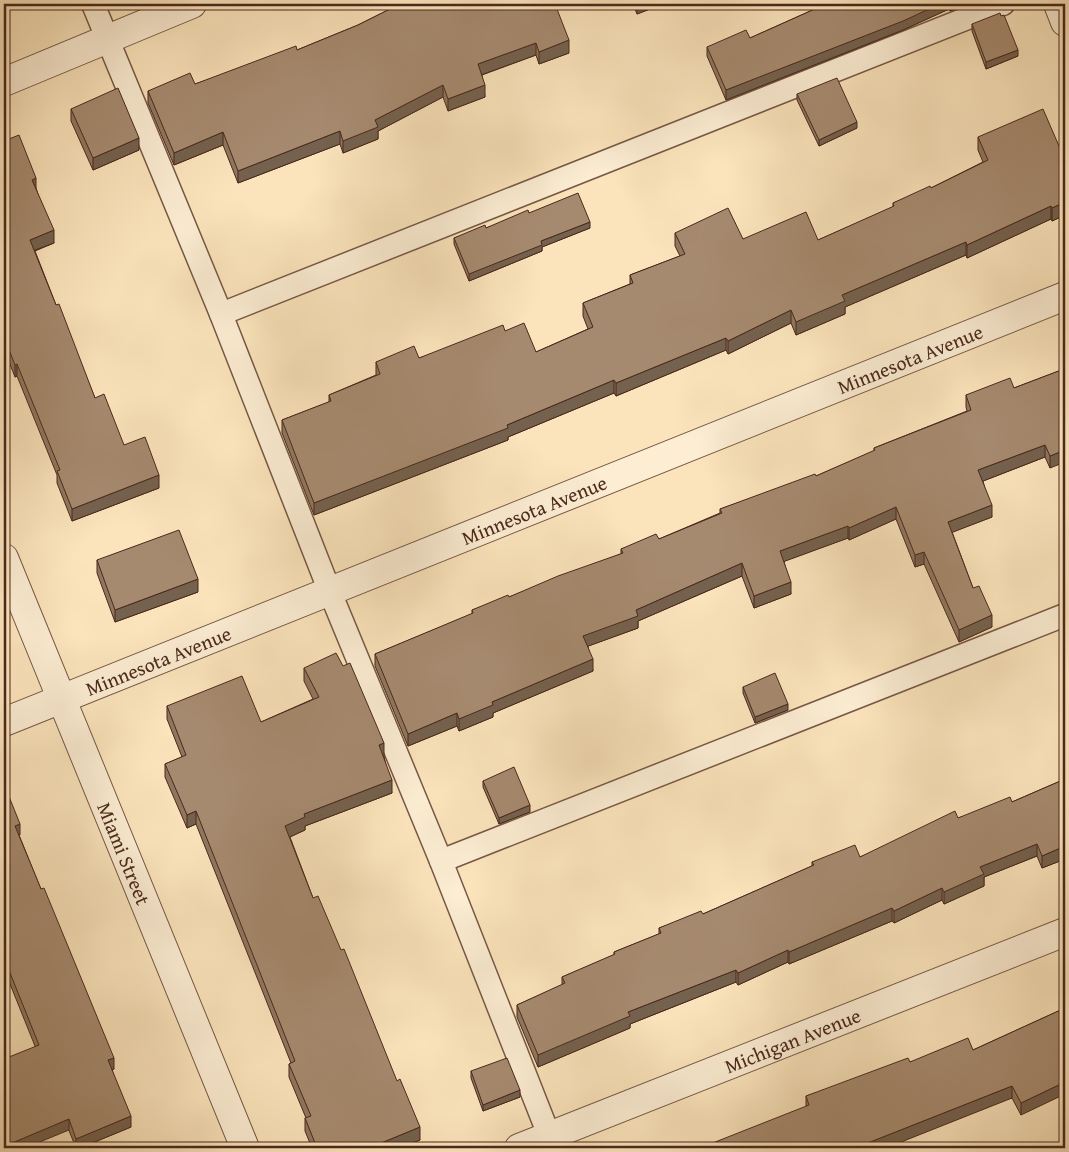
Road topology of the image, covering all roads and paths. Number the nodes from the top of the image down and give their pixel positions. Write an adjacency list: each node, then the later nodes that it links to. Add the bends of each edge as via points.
1 (93, 4): 6 (lane)
2 (192, 4): 6 (street)
3 (1003, 4): 9 (lane)
4 (1058, 4): 5 (street)
5 (1065, 22)
6 (108, 38): 7 (street); 9 (lane)
7 (4, 82)
8 (1065, 296): 11 (street, Minnesota Avenue)
9 (221, 314): 11 (lane)
10 (4, 558): 13 (street, Miami Street)
11 (330, 592): 13 (street, Minnesota Avenue); 15 (lane)
12 (1065, 615): 15 (lane)
13 (62, 700): 14 (street, Minnesota Avenue); 18 (street, Miami Street)
14 (4, 722)
15 (441, 861): 17 (lane)
16 (1065, 932): 17 (street, Michigan Avenue)
17 (552, 1142): 19 (street, Michigan Avenue)
18 (245, 1148)
19 (519, 1148)

